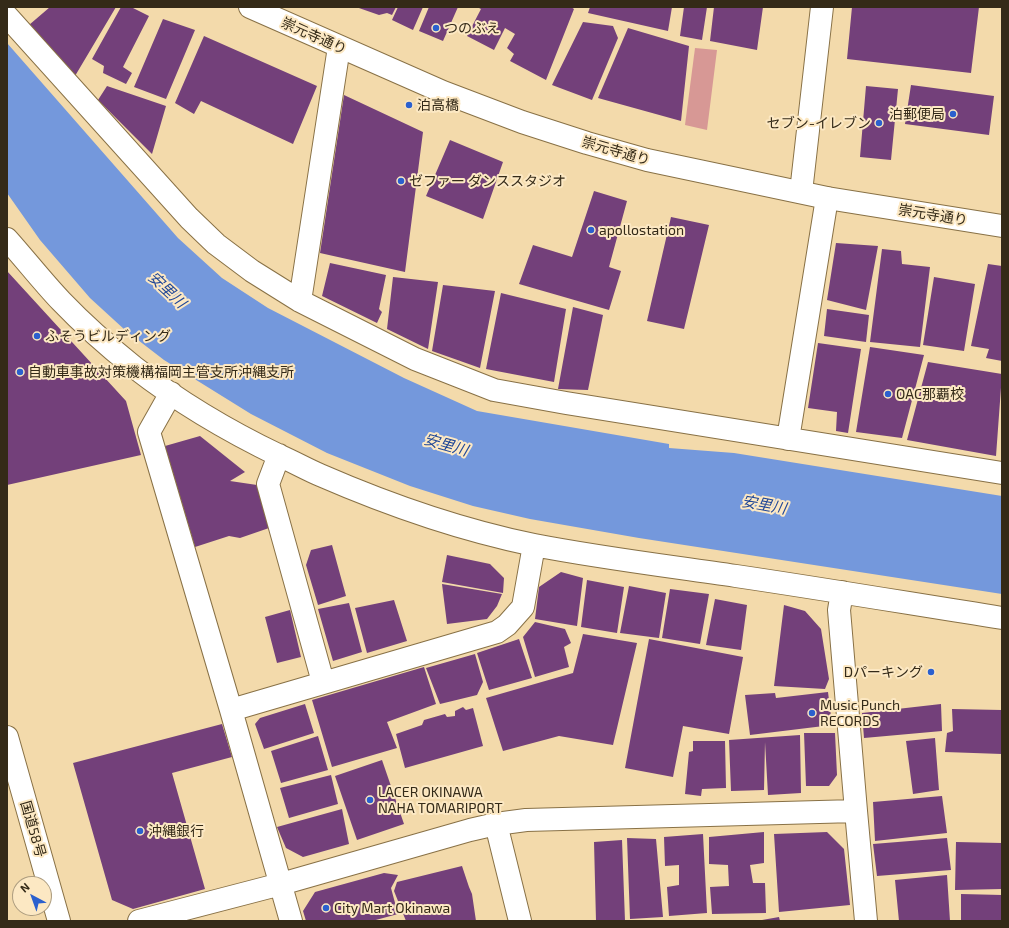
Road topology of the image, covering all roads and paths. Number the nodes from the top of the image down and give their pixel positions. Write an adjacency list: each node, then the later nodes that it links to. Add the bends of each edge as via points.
1 (250, 7): 4 (main road, 崇元寺通り)
2 (822, 7): 5 (main road)
3 (7, 16): 9 (main road, via 194,223 216,244 252,271)
4 (339, 47): 5 (main road, 崇元寺通り, via 522,122 587,143 647,160); 9 (main road)
5 (801, 192): 6 (main road, 崇元寺通り)
6 (827, 198): 7 (main road, 崇元寺通り); 11 (main road)
7 (1002, 226)
8 (7, 239): 10 (main road, via 60,300 93,332 135,368)
9 (300, 301): 11 (main road, via 415,359 494,390)
10 (171, 393): 12 (main road, via 216,422); 18 (main road, via 149,432)
11 (788, 439): 13 (main road)
12 (279, 455): 14 (main road, via 412,511); 17 (main road, via 268,484)
13 (1002, 473)
14 (534, 545): 15 (main road); 17 (main road, via 523,607 497,632)
15 (842, 592): 16 (main road); 20 (main road, via 839,610)
16 (1002, 618)
17 (323, 682): 18 (main road)
18 (231, 710): 22 (main road)
19 (7, 737): 23 (main road, 国道58号)
20 (856, 811): 21 (main road, via 534,820); 27 (main road)
21 (496, 824): 22 (main road); 26 (main road)
22 (281, 884): 24 (main road); 25 (main road)
23 (59, 921)
24 (139, 921)
25 (291, 921)
26 (520, 921)
27 (866, 921)

